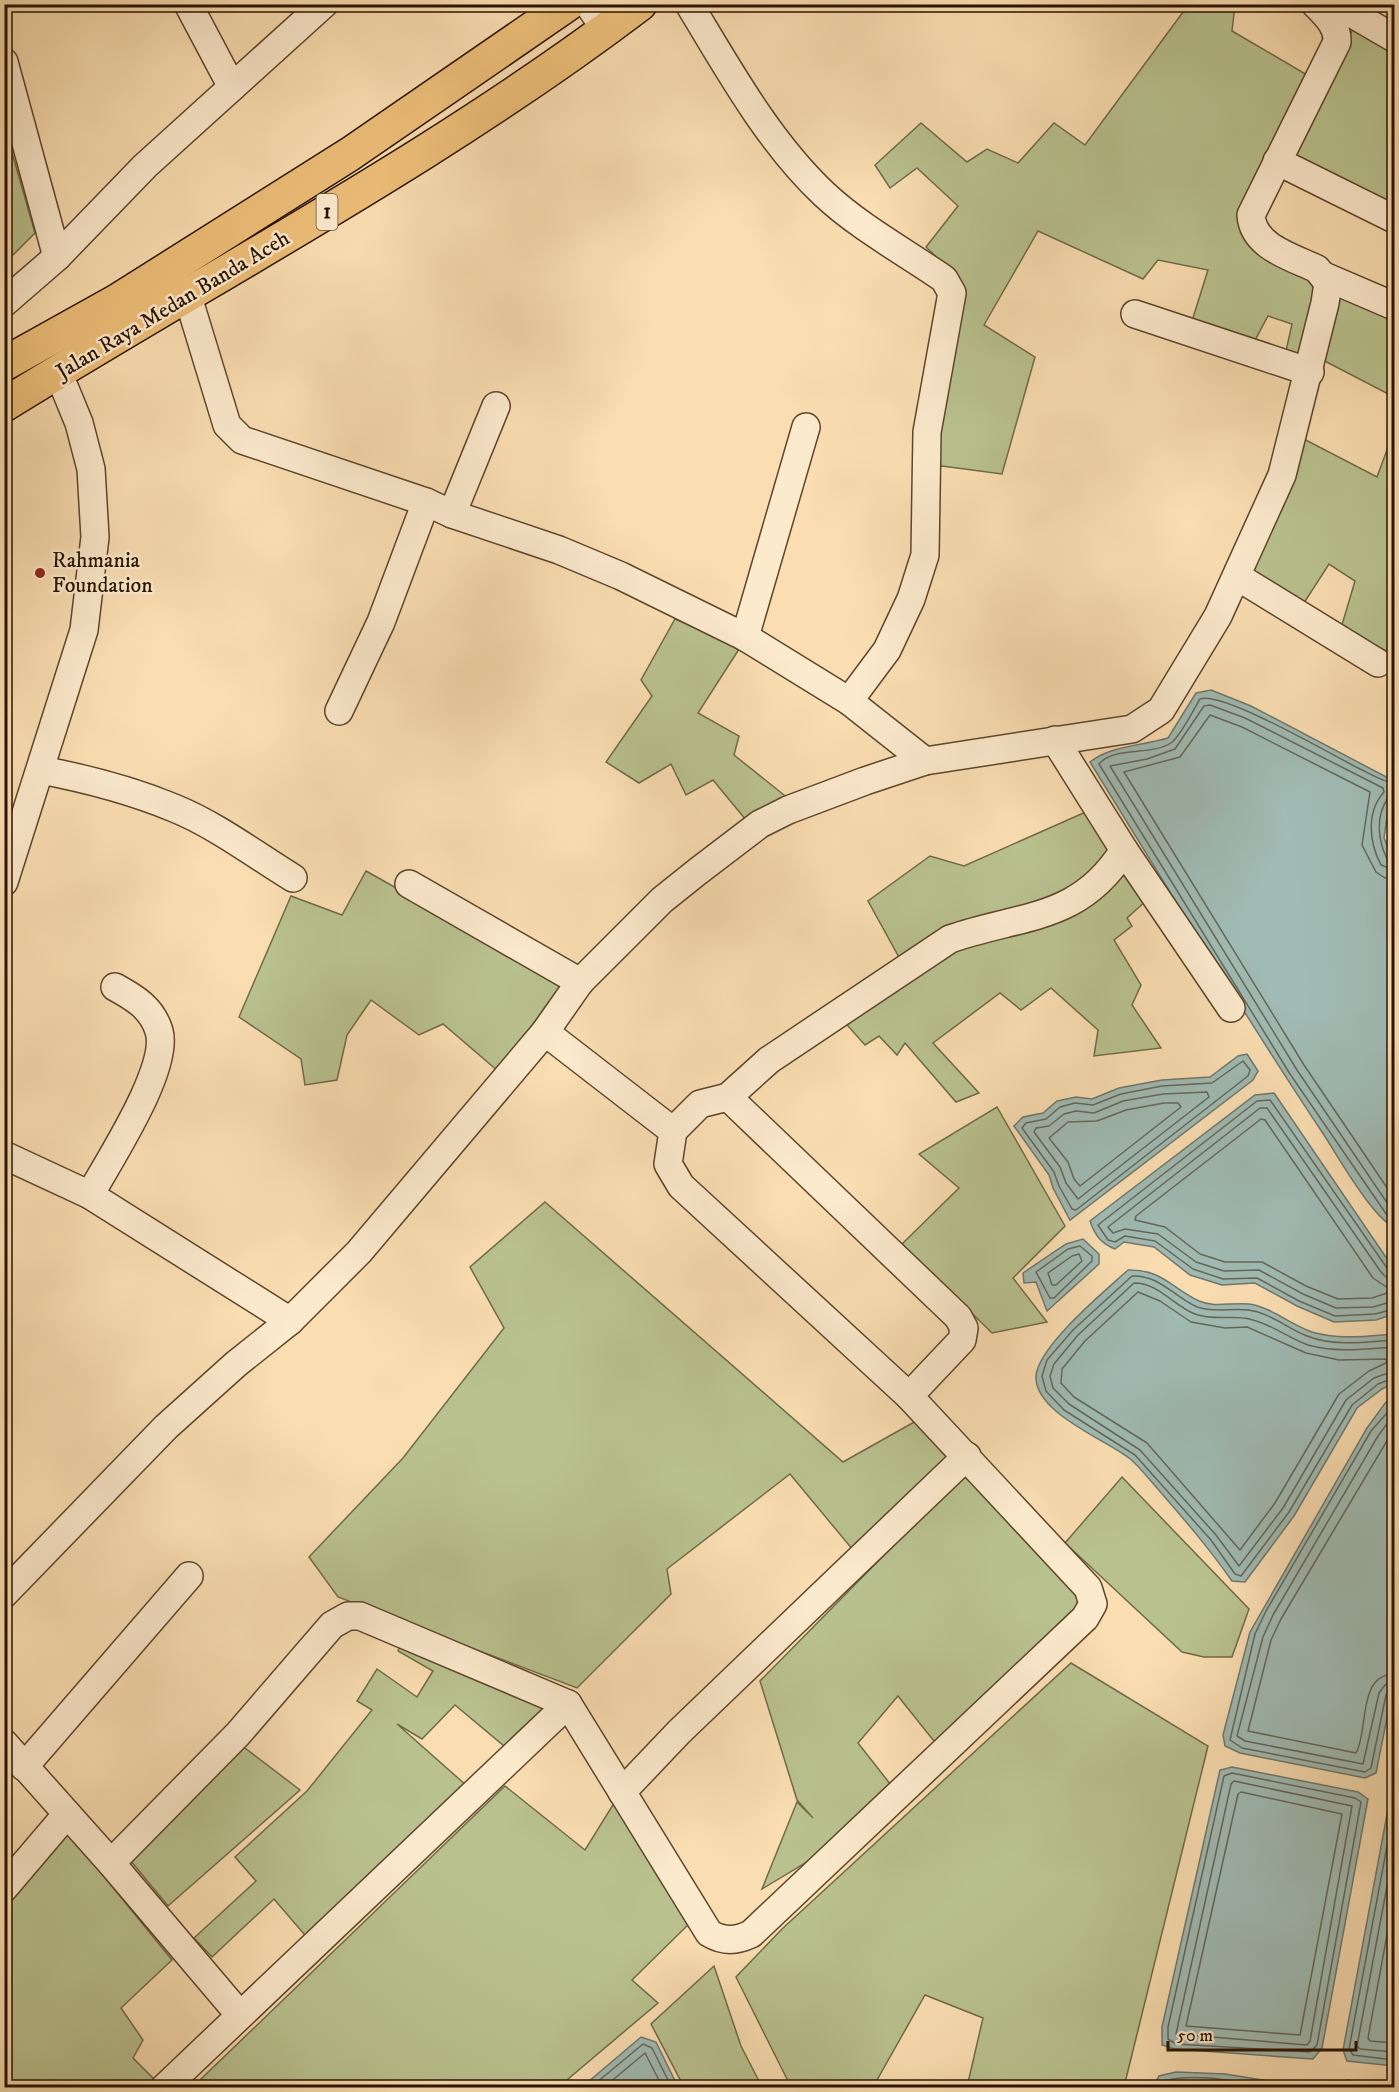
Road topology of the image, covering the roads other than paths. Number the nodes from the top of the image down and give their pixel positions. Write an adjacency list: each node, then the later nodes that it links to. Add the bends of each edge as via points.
1 (188, 4): 11 (street)
2 (324, 4): 11 (street)
3 (568, 4): 20 (highway, Jalan Raya Medan Banda Aceh / 1, via 350,154 117,301)
4 (640, 4): 7 (highway, Jalan Raya Medan Banda Aceh / 1)
5 (689, 4): 31 (street, via 749,103 807,178 827,197 944,279 952,293 927,432 925,555 911,599 887,650)
6 (1315, 4): 8 (street, via 1328,18)
7 (597, 17): 16 (highway, Jalan Raya Medan Banda Aceh / 1, via 473,121)
8 (1348, 17): 9 (street); 12 (street)
9 (1395, 38)
10 (4, 62): 14 (street)
11 (232, 87): 14 (street, via 145,166)
12 (1277, 161): 13 (street); 15 (street, via 1253,207 1253,229 1261,241)
13 (1395, 219)
14 (57, 257): 17 (street)
15 (1324, 276): 18 (street); 22 (street, via 1328,283)
16 (188, 297): 21 (highway, Jalan Raya Medan Banda Aceh / 1); 26 (street, via 227,425 235,435)
17 (4, 303)
18 (1395, 306)
19 (1135, 314): 22 (street)
20 (4, 364)
21 (58, 372): 23 (highway, Jalan Raya Medan Banda Aceh / 1); 35 (street, via 79,423 91,469 95,537 84,630)
22 (1310, 372): 28 (street, via 1282,475)
23 (4, 405)
24 (496, 406): 27 (street)
25 (806, 427): 29 (street)
26 (426, 502): 27 (street); 32 (street, via 381,622)
27 (452, 514): 29 (street, via 559,550 621,576)
28 (1238, 577): 30 (street); 33 (street, via 1194,659 1161,710 1132,729)
29 (745, 637): 31 (street)
30 (1378, 663)
31 (849, 701): 34 (street)
32 (339, 711)
33 (1055, 740): 34 (street); 36 (street)
34 (925, 761): 40 (street, via 788,810 760,824 662,900)
35 (41, 770): 37 (street, via 66,774 174,808); 38 (street)
36 (1124, 850): 42 (street); 44 (street, via 1110,872 1073,903 950,939 769,1059)
37 (293, 878)
38 (4, 882)
39 (409, 884): 40 (street)
40 (580, 982): 43 (street)
41 (115, 987): 47 (street, via 141,1001 152,1016 160,1033 160,1055 152,1080)
42 (1231, 1008)
43 (545, 1032): 45 (street); 48 (street, via 359,1252)
44 (728, 1097): 45 (street, via 700,1104); 49 (street, via 958,1317 964,1329 962,1340)
45 (673, 1131): 49 (street, via 668,1164 681,1186)
46 (4, 1155): 47 (street)
47 (90, 1195): 48 (street)
48 (290, 1321): 52 (street, via 166,1427)
49 (909, 1396): 50 (street)
50 (967, 1456): 56 (street, via 679,1732); 56 (street, via 1088,1588 1093,1604 1085,1618 751,1934 738,1939 717,1938 709,1933)
51 (189, 1576): 55 (street)
52 (4, 1594)
53 (568, 1704): 56 (street); 58 (street, via 360,1616 348,1616 332,1625 238,1734); 60 (street)
54 (4, 1743): 55 (street)
55 (24, 1767): 57 (street)
56 (622, 1792)
57 (67, 1814): 58 (street); 59 (street)
58 (111, 1863): 60 (street)
59 (4, 1888)
60 (239, 2014): 61 (street)
61 (164, 2088)

